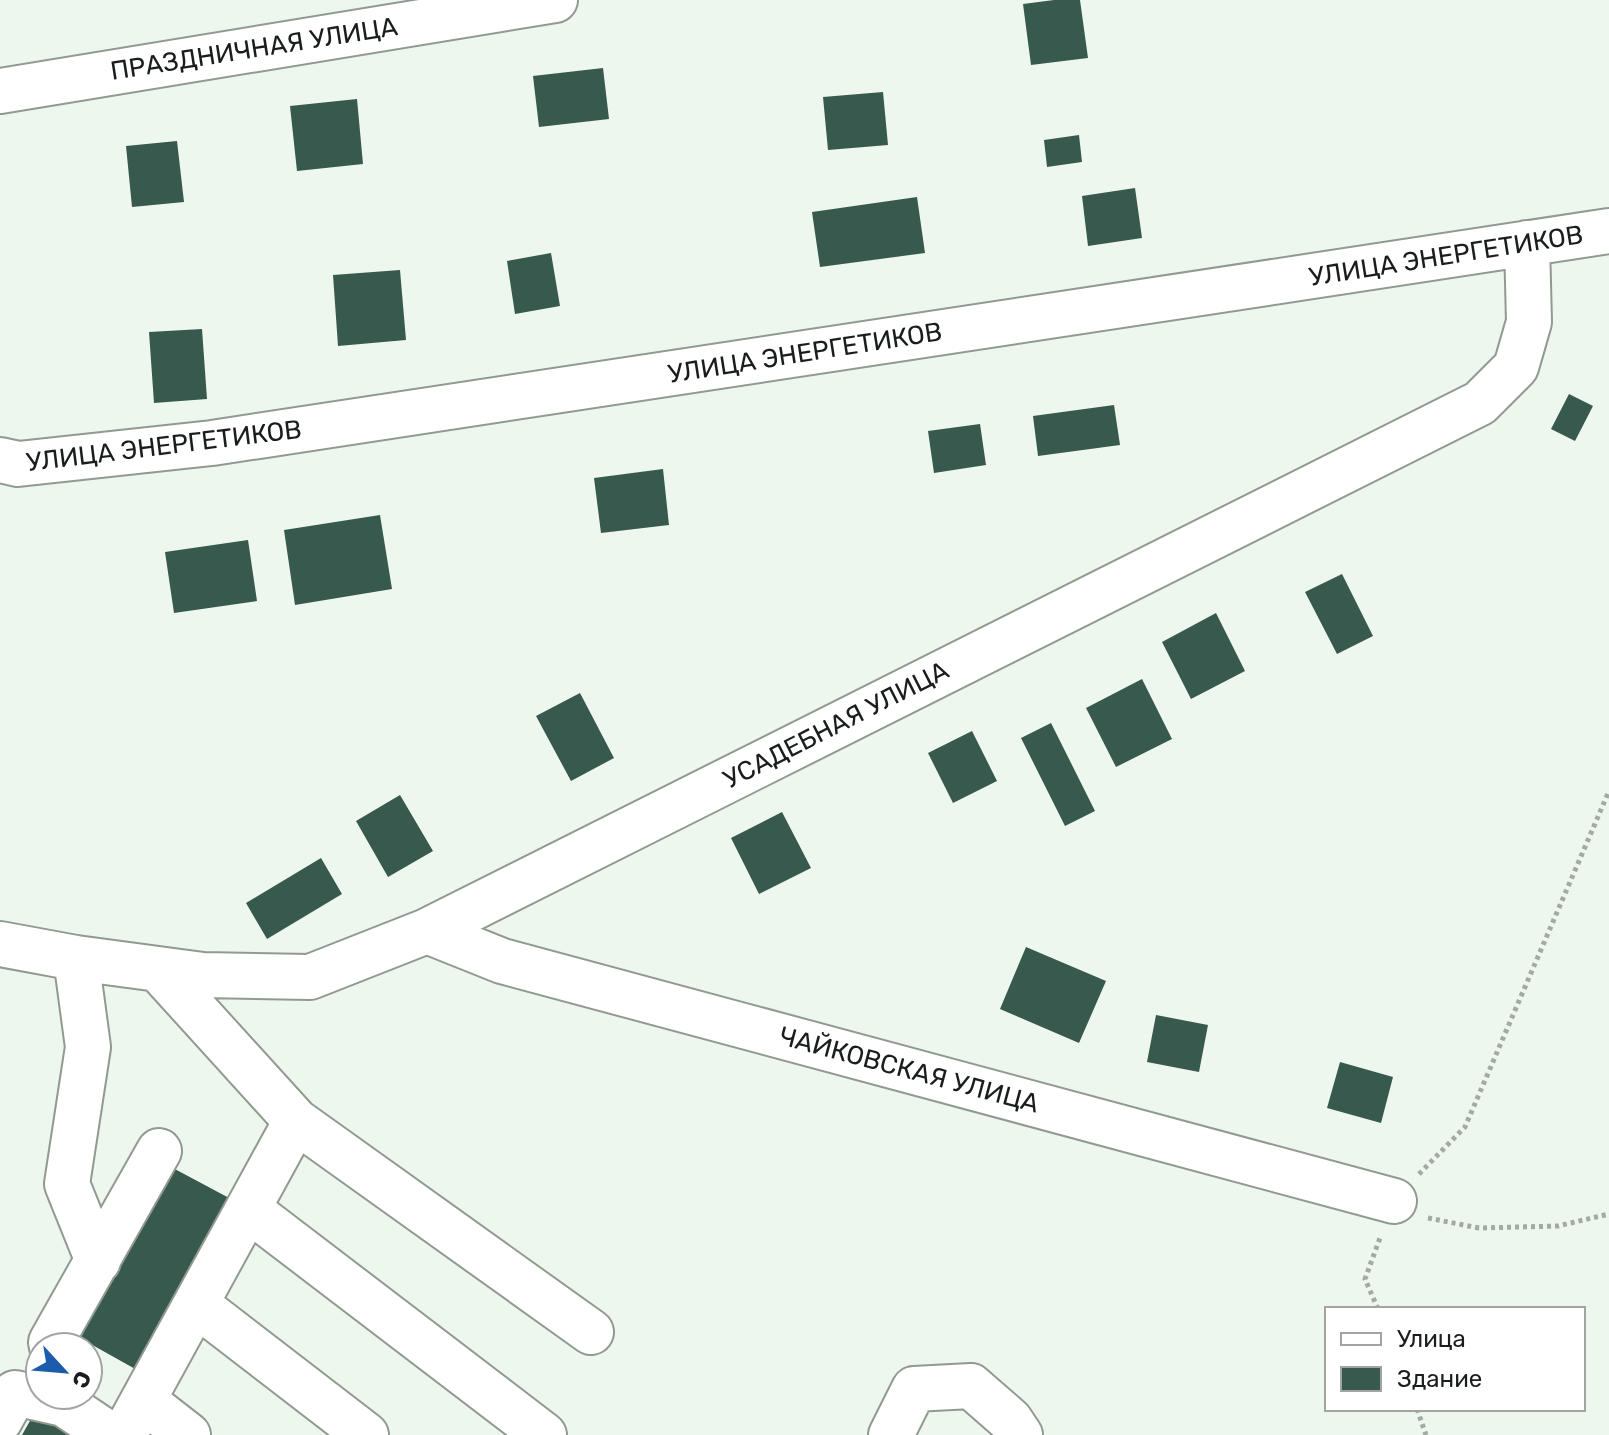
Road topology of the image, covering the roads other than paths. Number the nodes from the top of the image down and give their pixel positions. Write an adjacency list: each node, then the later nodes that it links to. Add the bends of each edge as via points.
1 (555, 0): 2 (street, ПРАЗДНИЧНАЯ УЛИЦА)
2 (0, 91)
3 (1609, 231): 4 (street, УЛИЦА ЭНЕРГЕТИКОВ)
4 (1527, 243): 5 (street, УЛИЦА ЭНЕРГЕТИКОВ, via 212,443 18,464); 6 (street, УСАДЕБНАЯ УЛИЦА, via 1529,322 1516,367 1480,403)
5 (0, 460)
6 (427, 931): 9 (street, УСАДЕБНАЯ УЛИЦА, via 310,977); 12 (street, ЧАЙКОВСКАЯ УЛИЦА, via 502,961)
7 (0, 944): 8 (street, УСАДЕБНАЯ УЛИЦА)
8 (76, 958): 9 (street, УСАДЕБНАЯ УЛИЦА); 14 (street, via 88,1047 67,1184)
9 (158, 969): 10 (street)
10 (296, 1121): 13 (street); 17 (street)
11 (159, 1151): 14 (street)
12 (1394, 1201)
13 (248, 1209): 15 (street); 25 (street)
14 (98, 1261): 16 (street)
15 (196, 1304): 20 (street); 24 (street)
16 (57, 1331)
17 (591, 1332)
18 (24, 1394): 21 (street, via 15,1393)
19 (79, 1411): 22 (street)
20 (134, 1417): 23 (street)
21 (0, 1420)
22 (110, 1435)
23 (188, 1435)
24 (366, 1435)
25 (544, 1435)
26 (891, 1435): 27 (street, via 914,1389 971,1386)
27 (1020, 1435)

